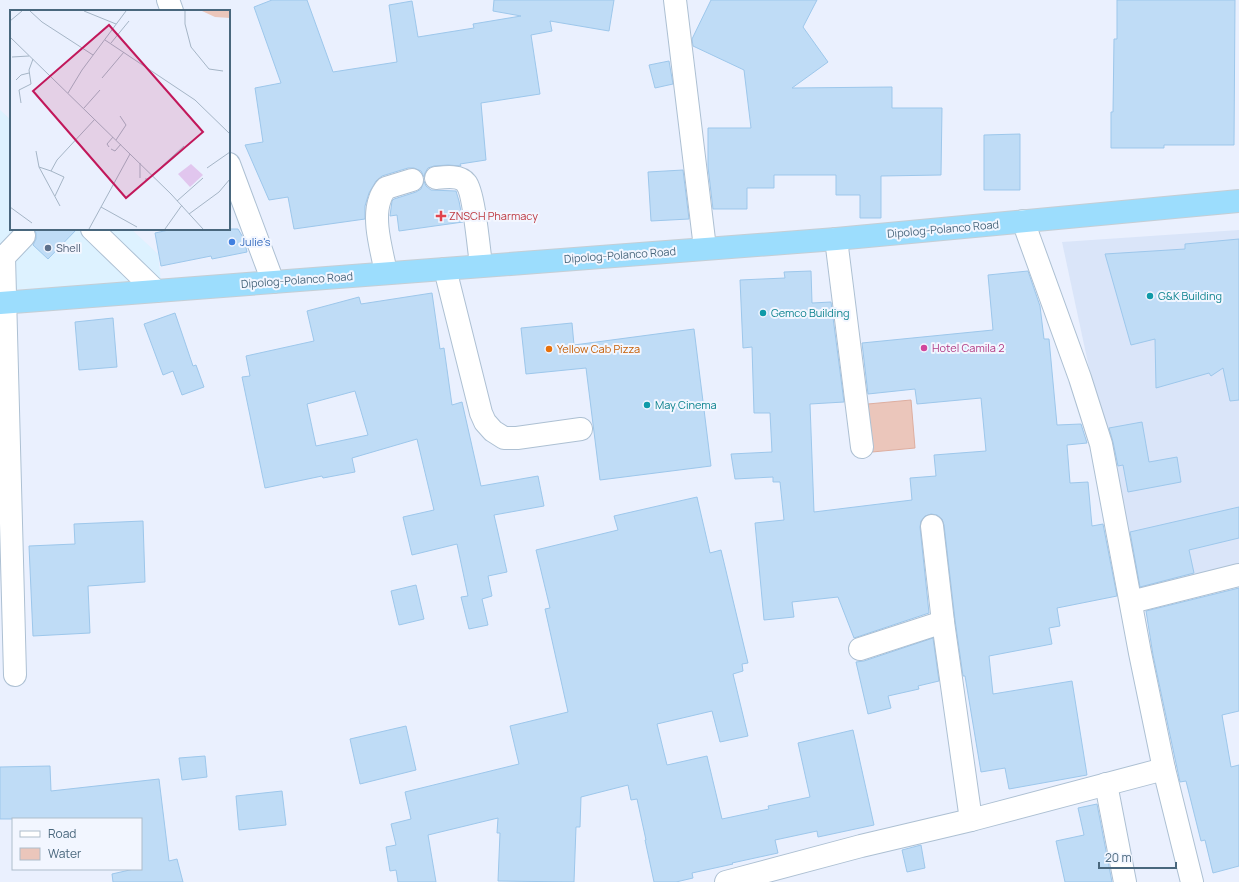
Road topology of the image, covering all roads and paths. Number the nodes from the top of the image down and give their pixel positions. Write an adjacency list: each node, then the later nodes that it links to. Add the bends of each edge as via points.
1 (168, 0): 3 (street)
2 (675, 0): 12 (street)
3 (172, 10)
4 (230, 167): 16 (street)
5 (436, 178): 13 (street, via 452,177 466,183 474,212)
6 (412, 180): 15 (street, via 386,188 380,198 377,221)
7 (1239, 201): 8 (highway, Dipolog-Polanco Road)
8 (1024, 221): 11 (highway, Dipolog-Polanco Road); 23 (street, via 1101,444)
9 (93, 230): 17 (street)
10 (24, 236): 18 (street, via 4,257)
11 (836, 239): 12 (highway, Dipolog-Polanco Road); 20 (street)
12 (705, 248): 13 (highway, Dipolog-Polanco Road)
13 (481, 265): 14 (highway, Dipolog-Polanco Road)
14 (445, 269): 15 (highway, Dipolog-Polanco Road); 19 (street, via 481,413 489,427 504,438)
15 (386, 273): 16 (highway, Dipolog-Polanco Road)
16 (273, 282): 17 (highway, Dipolog-Polanco Road)
17 (156, 291): 18 (highway, Dipolog-Polanco Road)
18 (2, 303): 26 (street)
19 (581, 429)
20 (862, 447)
21 (932, 526): 24 (street)
22 (1239, 575): 23 (street)
23 (1131, 602): 27 (street)
24 (943, 622): 25 (street); 29 (street)
25 (860, 649)
26 (15, 675)
27 (1164, 769): 28 (street); 32 (street)
28 (1106, 784): 29 (street); 31 (street)
29 (971, 820): 30 (street)
30 (726, 882)
31 (1125, 882)
32 (1192, 882)

